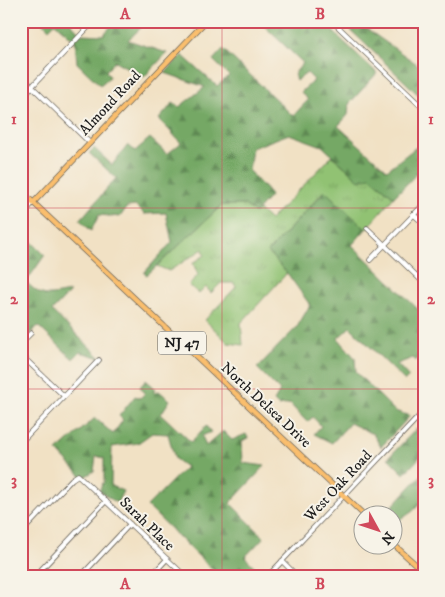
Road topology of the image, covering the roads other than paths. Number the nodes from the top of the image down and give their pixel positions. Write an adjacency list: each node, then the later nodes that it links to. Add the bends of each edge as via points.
1 (94, 21): 5 (street)
2 (206, 21): 8 (main road, Almond Road)
3 (332, 21): 7 (street)
4 (21, 76): 5 (street)
5 (32, 86): 6 (street); 8 (street)
6 (21, 98)
7 (424, 109)
8 (90, 143): 10 (main road, Almond Road)
9 (21, 191): 10 (main road, North Delsea Drive / NJ 47)
10 (34, 203): 13 (street); 26 (main road, North Delsea Drive / NJ 47)
11 (424, 204): 12 (street)
12 (413, 214): 14 (street); 16 (street)
13 (21, 216)
14 (424, 224)
15 (367, 228): 16 (street)
16 (384, 245): 17 (street); 18 (street)
17 (370, 260)
18 (424, 283)
19 (31, 333): 20 (street)
20 (21, 343)
21 (21, 355): 23 (street)
22 (99, 360): 23 (street)
23 (64, 396): 25 (street)
24 (424, 412): 26 (street, West Oak Road)
25 (21, 442)
26 (343, 496): 28 (main road, North Delsea Drive / NJ 47); 33 (street, West Oak Road)
27 (106, 500): 29 (street, Sarah Place); 30 (street, Sarah Place, via 78,475); 35 (street)
28 (352, 504)
29 (130, 524): 32 (street, Sarah Place); 36 (street)
30 (21, 533)
31 (402, 552): 34 (main road)
32 (167, 559): 37 (street); 38 (street, Sarah Place)
33 (282, 561): 39 (street, West Oak Road); 40 (street)
34 (424, 572)
35 (34, 576)
36 (81, 576)
37 (151, 576)
38 (185, 576)
39 (268, 576)
40 (297, 576)

